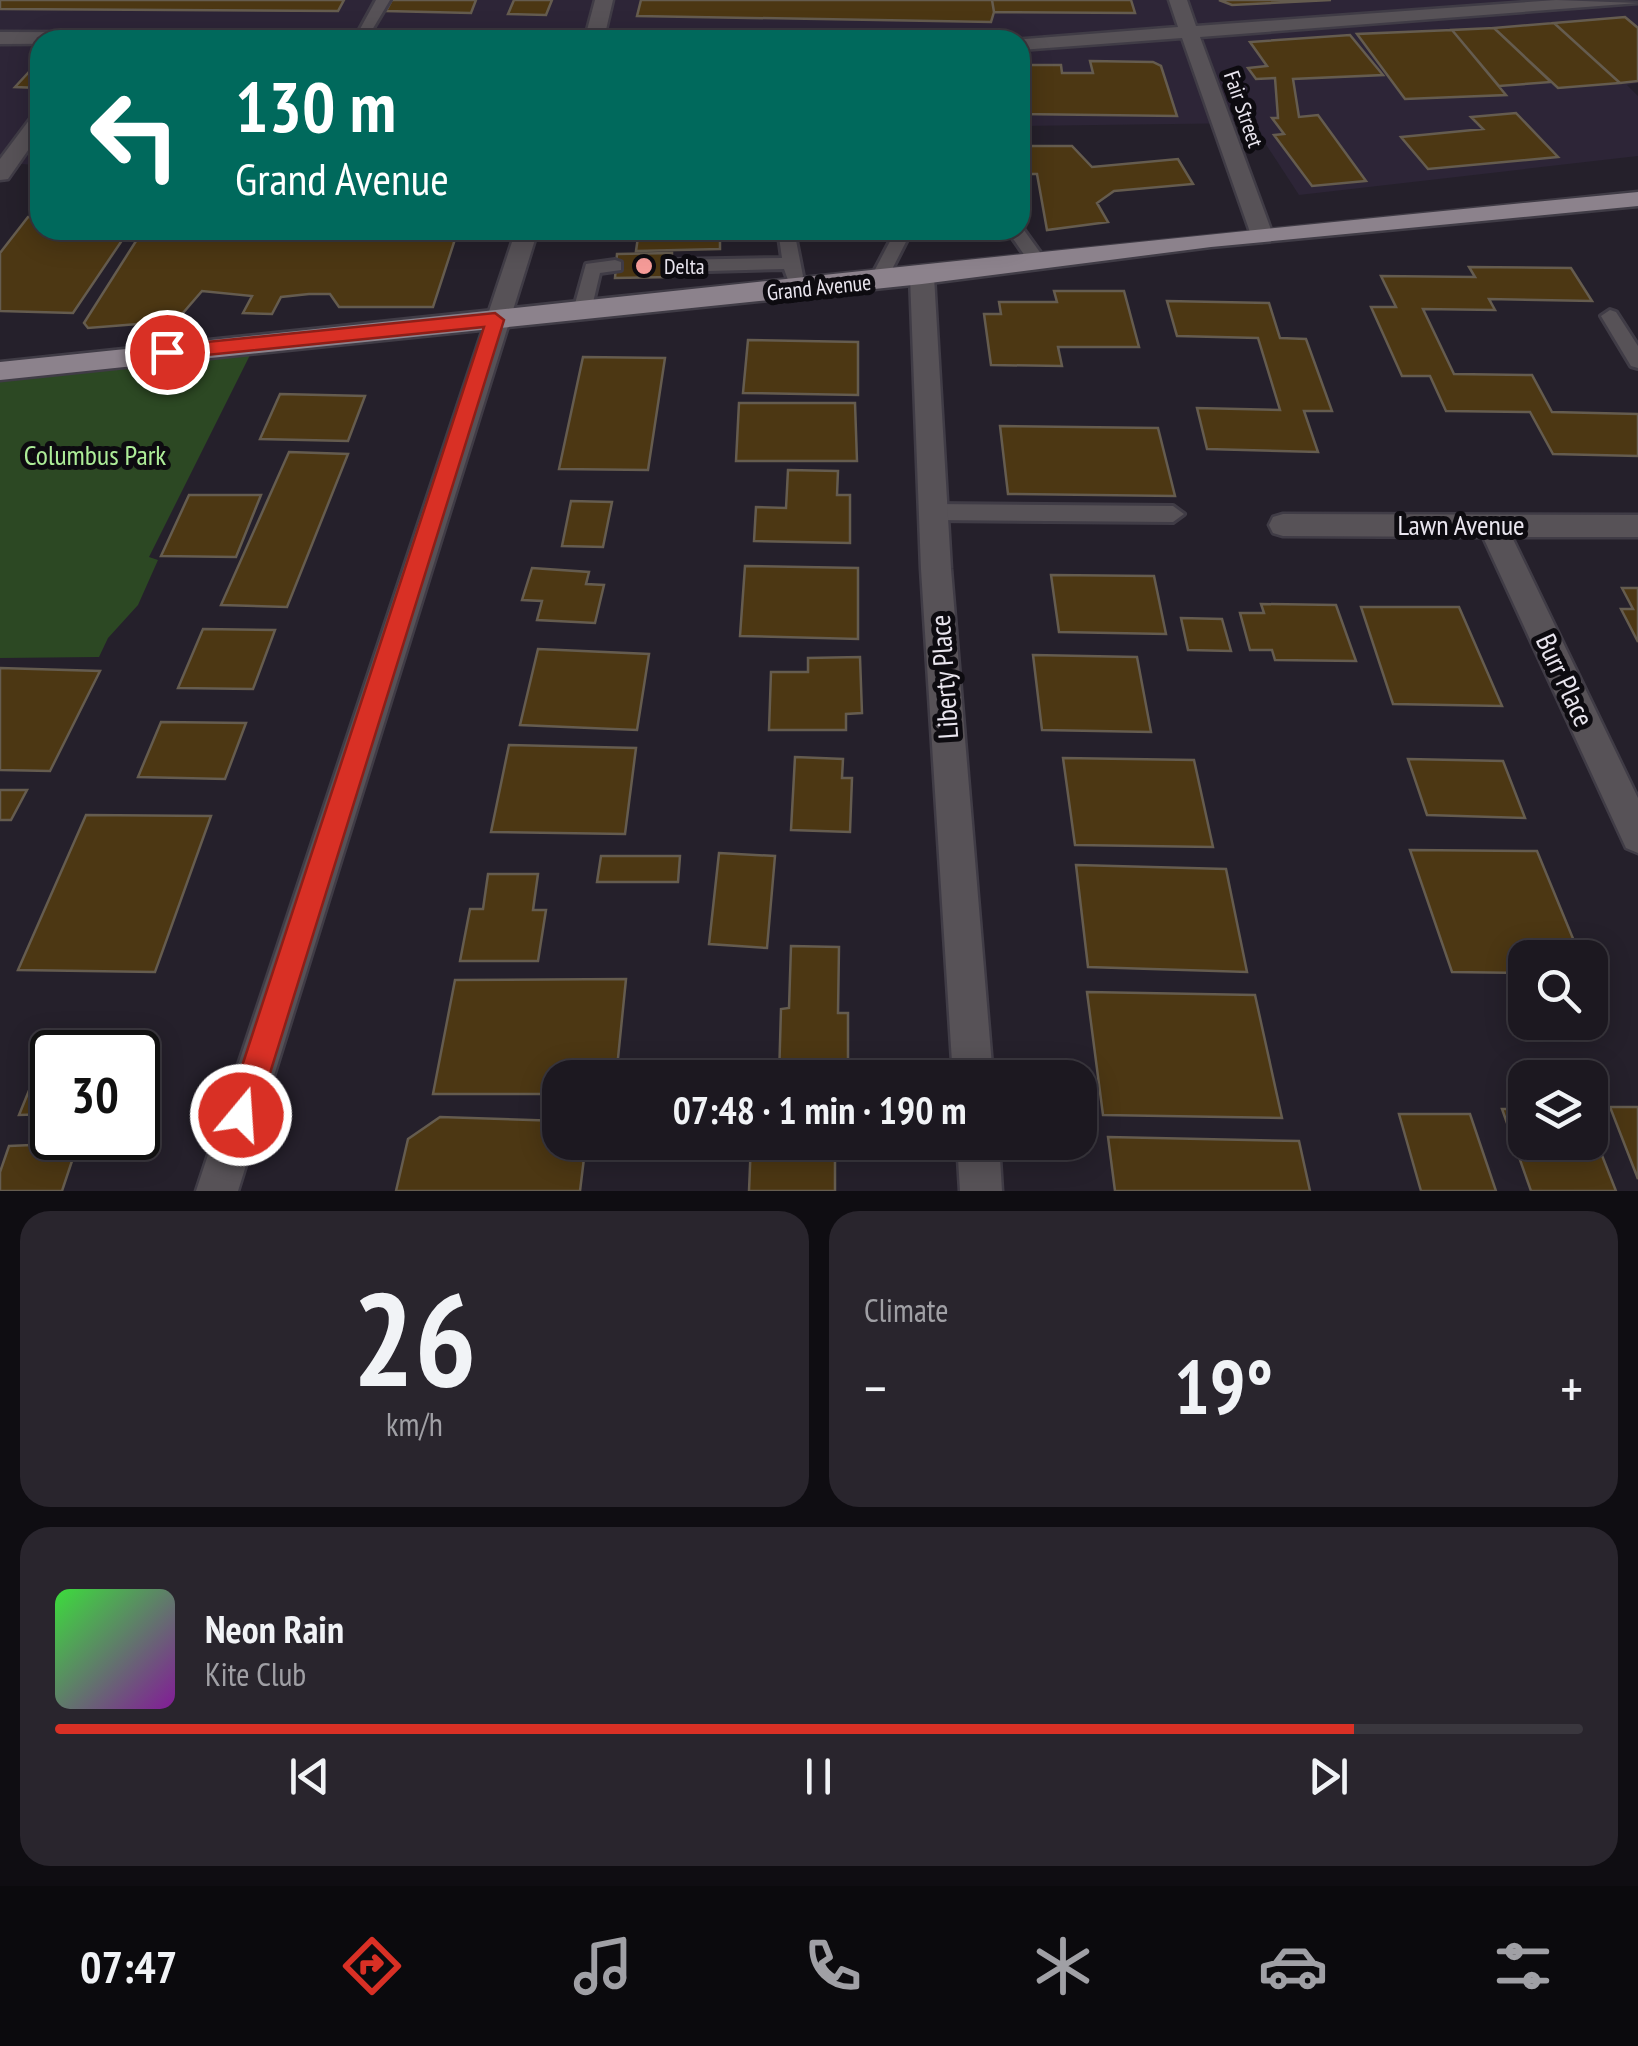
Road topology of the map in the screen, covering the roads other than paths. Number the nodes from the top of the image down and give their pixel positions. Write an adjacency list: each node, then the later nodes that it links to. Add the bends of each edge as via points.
1 (383, 0): 6 (lane)
2 (604, 0): 7 (street)
3 (1178, 0): 8 (street, Fair Street)
4 (1631, 0): 5 (street)
5 (1529, 5): 8 (street)
6 (365, 30)
7 (596, 30)
8 (1192, 34): 11 (street); 15 (street, Fair Street)
9 (0, 38): 10 (street)
10 (30, 39)
11 (1030, 43)
12 (30, 133): 13 (street)
13 (0, 174)
14 (1638, 199): 15 (main road, Grand Avenue)
15 (1262, 235): 20 (main road, Grand Avenue)
16 (523, 240): 29 (street)
17 (788, 240): 21 (lane)
18 (899, 240): 25 (lane)
19 (1022, 240): 20 (lane)
20 (1038, 262): 24 (main road, Grand Avenue)
21 (792, 263): 23 (lane); 26 (lane)
22 (616, 266): 27 (lane, via 592,268)
23 (672, 266)
24 (922, 276): 25 (main road, Grand Avenue); 32 (street, Liberty Place)
25 (878, 281): 26 (main road, Grand Avenue)
26 (796, 289): 27 (main road, Grand Avenue)
27 (582, 311): 29 (main road, Grand Avenue)
28 (1610, 316): 30 (lane)
29 (495, 320): 31 (main road, Grand Avenue); 40 (street)
30 (1638, 362)
31 (0, 371)
32 (934, 512): 33 (lane); 38 (street, Liberty Place)
33 (1173, 514)
34 (1491, 524): 35 (street, Lawn Avenue); 36 (street, Lawn Avenue); 37 (street, Burr Place)
35 (1284, 525)
36 (1638, 526)
37 (1638, 836)
38 (972, 1060)
39 (979, 1160): 41 (street)
40 (217, 1191)
41 (981, 1191)

